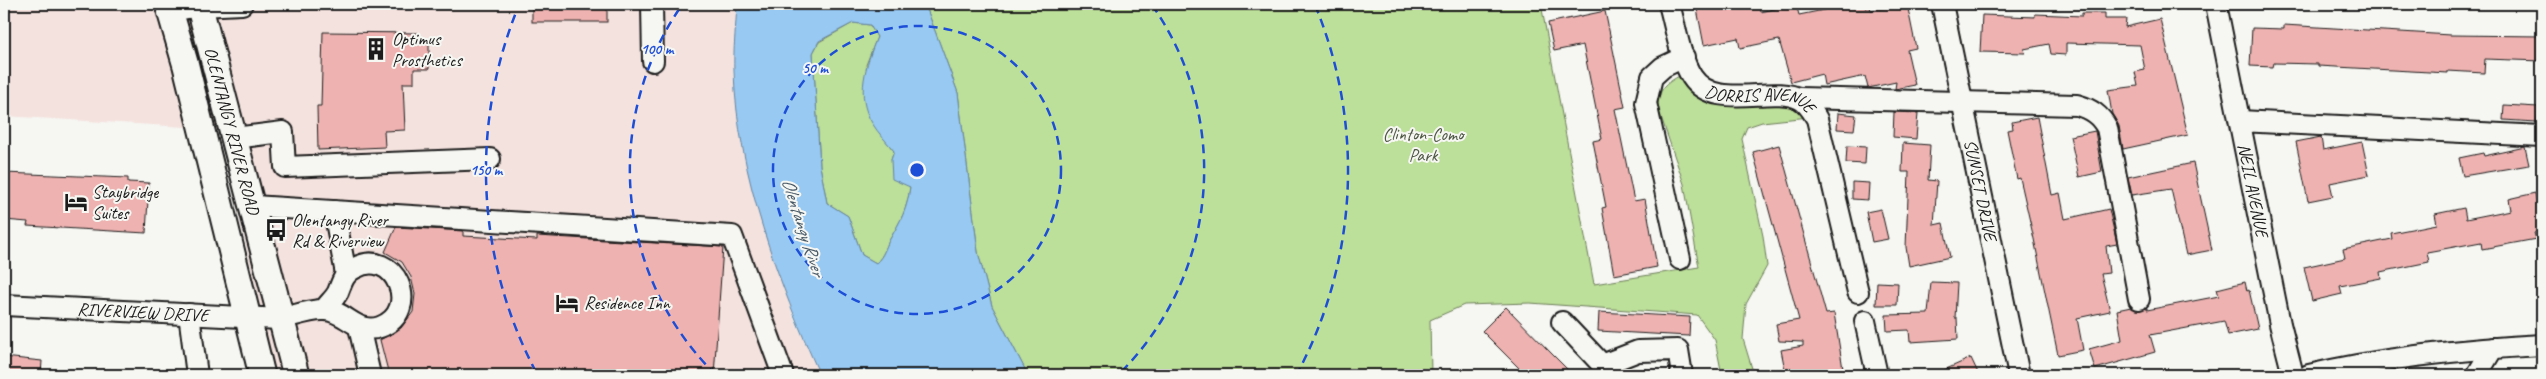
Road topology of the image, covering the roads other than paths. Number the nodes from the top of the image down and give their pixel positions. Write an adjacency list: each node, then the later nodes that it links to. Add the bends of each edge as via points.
1 (242, 4): 6 (street)
2 (652, 4): 9 (street)
3 (1669, 4): 8 (street, DORRIS AVENUE)
4 (1942, 4): 11 (street, SUNSET DRIVE)
5 (2216, 4): 12 (street, NEIL AVENUE)
6 (200, 5): 7 (street); 14 (main road, OLENTANGY RIVER ROAD)
7 (169, 7): 25 (main road, OLENTANGY RIVER ROAD)
8 (1684, 57): 10 (street, DORRIS AVENUE, via 1692,77 1704,88 1730,96); 18 (street, via 1663,67 1652,77 1646,103)
9 (653, 61)
10 (1799, 98): 11 (street); 20 (street, DORRIS AVENUE, via 1817,119)
11 (1961, 102): 21 (street, via 2077,105 2103,119); 40 (street, SUNSET DRIVE)
12 (2240, 121): 13 (street); 41 (street, NEIL AVENUE)
13 (2542, 136)
14 (234, 138): 15 (street, via 283,132 285,167); 16 (main road, OLENTANGY RIVER ROAD)
15 (490, 159)
16 (253, 206): 17 (street); 26 (main road, OLENTANGY RIVER ROAD)
17 (334, 211): 19 (street); 37 (street, via 732,236)
18 (1680, 258)
19 (346, 274): 23 (street, via 338,293); 29 (street, via 355,267 376,264 394,275 400,284 402,295 396,315 380,327)
20 (1858, 292)
21 (2140, 299)
22 (4, 305): 24 (street, RIVERVIEW DRIVE)
23 (324, 310): 26 (street, RIVERVIEW DRIVE); 29 (street, via 342,314)
24 (189, 314): 25 (street, RIVERVIEW DRIVE); 33 (street)
25 (248, 317): 26 (street, RIVERVIEW DRIVE); 34 (main road, OLENTANGY RIVER ROAD)
26 (280, 319): 35 (main road, OLENTANGY RIVER ROAD)
27 (1865, 321): 39 (street)
28 (1562, 322): 32 (street)
29 (359, 326): 36 (street)
30 (2542, 345): 31 (street)
31 (2493, 348): 42 (street, via 2447,350); 43 (street)
32 (1607, 370): 38 (street, via 1638,351 1678,350)
33 (197, 375)
34 (262, 375)
35 (296, 375)
36 (370, 375)
37 (783, 375)
38 (1682, 375)
39 (1877, 375)
40 (2019, 375)
41 (2293, 375)
42 (2309, 375)
43 (2477, 375)

